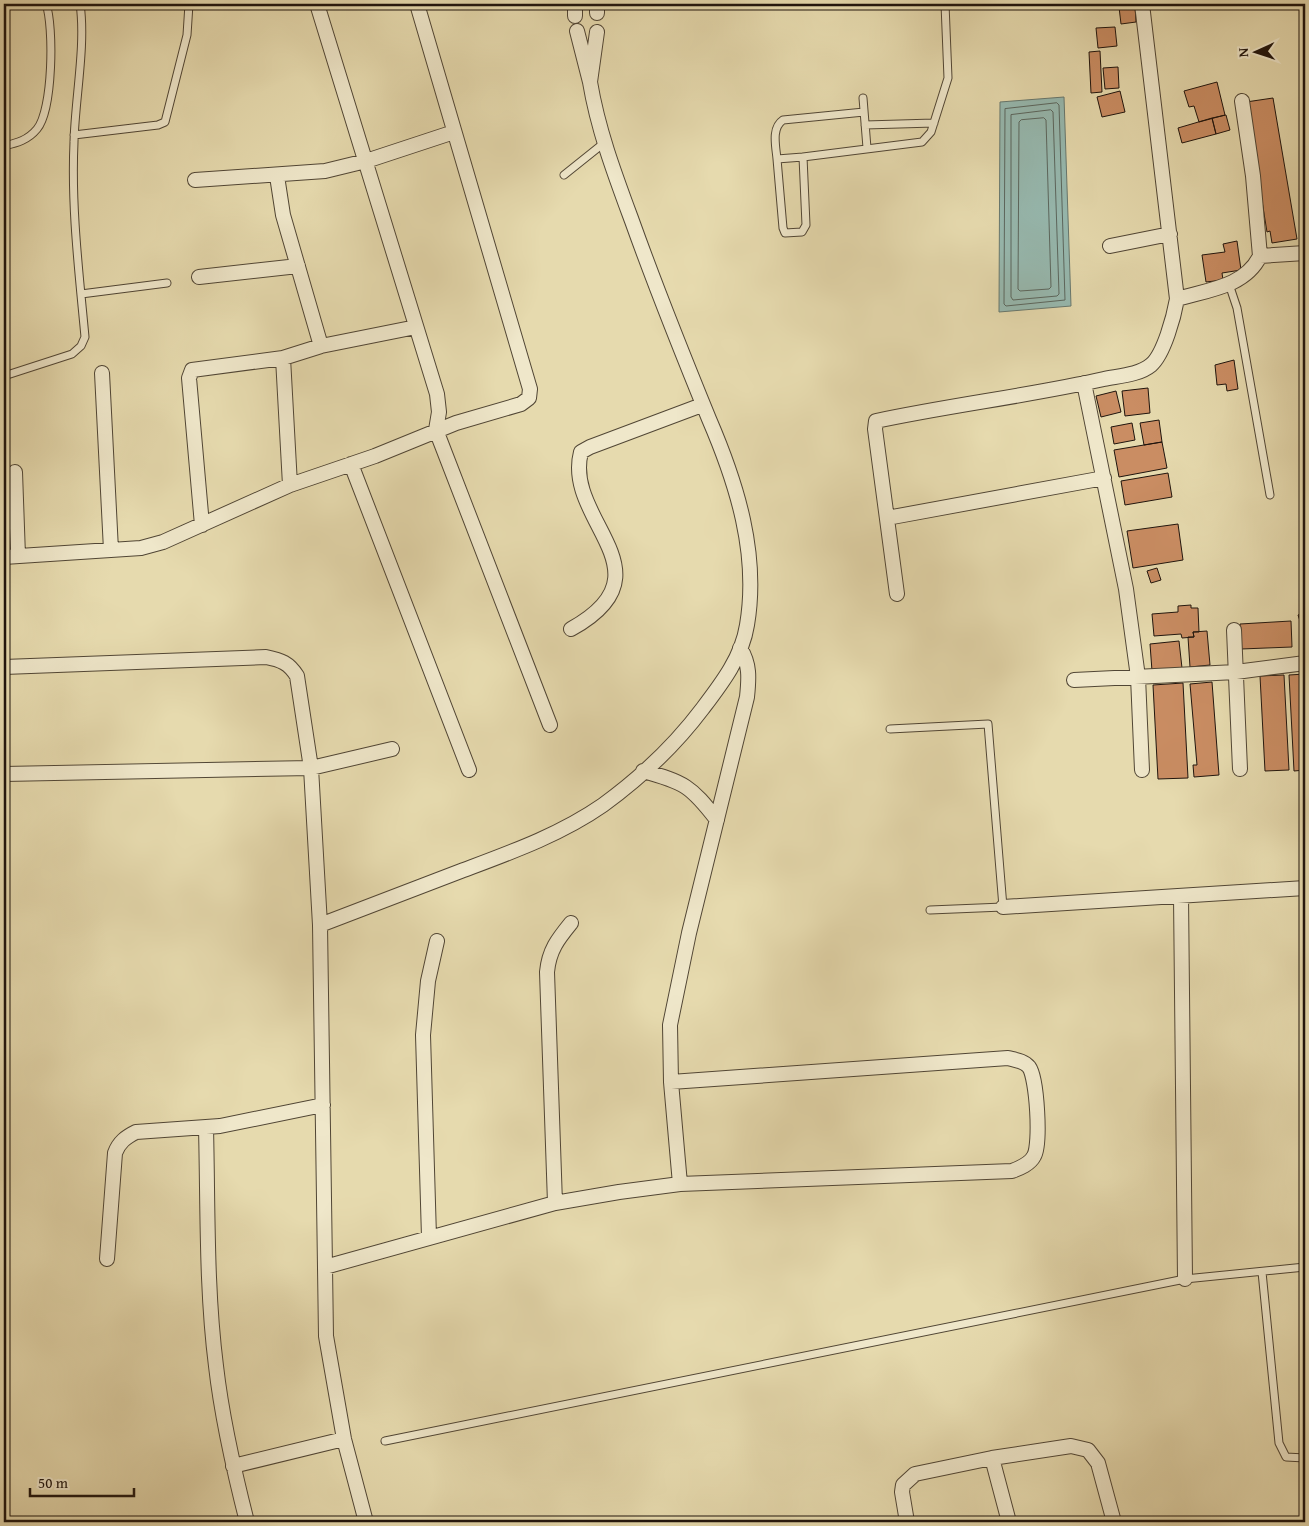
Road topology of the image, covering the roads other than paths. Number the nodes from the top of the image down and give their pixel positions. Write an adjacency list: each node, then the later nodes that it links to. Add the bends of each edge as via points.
1 (46, 4): 19 (lane, via 52,47 45,112 31,136)
2 (80, 4): 17 (lane)
3 (189, 4): 17 (lane, via 187,35 165,122)
4 (317, 4): 23 (street)
5 (417, 4): 16 (street)
6 (945, 4): 14 (lane, via 948,78)
7 (1142, 4): 27 (street)
8 (577, 31): 10 (street)
9 (597, 32): 10 (street)
10 (590, 82): 18 (street)
11 (863, 98): 13 (lane)
12 (1242, 101): 30 (street)
13 (864, 112): 15 (lane); 22 (lane, via 783,120 776,128)
14 (934, 123): 15 (lane); 20 (lane, via 922,142)
15 (865, 125): 20 (lane)
16 (454, 132): 23 (street); 44 (street, via 530,395 521,404)
17 (74, 135): 35 (lane, via 75,230)
18 (604, 143): 25 (lane); 43 (street)
19 (4, 146)
20 (867, 148): 21 (lane)
21 (802, 157): 22 (lane); 22 (lane, via 806,225 802,232 789,234 783,228)
22 (777, 160)
23 (366, 162): 24 (street, via 325,171); 37 (street)
24 (277, 176): 26 (street); 31 (street, via 283,215)
25 (564, 176)
26 (195, 180)
27 (1170, 234): 28 (street); 36 (street)
28 (1110, 246)
29 (1305, 253): 30 (street)
30 (1260, 256): 34 (street, via 1255,267)
31 (298, 266): 32 (street); 38 (street)
32 (199, 277)
33 (167, 284): 35 (lane)
34 (1229, 284): 36 (street); 49 (lane, via 1237,308)
35 (81, 294): 41 (lane, via 85,337 81,346 72,354)
36 (1177, 299): 42 (street, via 1159,354 1152,365 1143,370)
37 (416, 327): 38 (street); 44 (street, via 437,394)
38 (322, 346): 39 (street)
39 (283, 358): 48 (street); 51 (street, via 192,370 189,378)
40 (102, 373): 52 (street)
41 (4, 376)
42 (1084, 383): 47 (street); 50 (street, via 876,422)
43 (702, 405): 56 (street, via 581,452 578,465 580,483 606,541 616,573 616,585 589,619); 58 (street, via 737,494 750,552 751,589 747,627)
44 (436, 430): 45 (street); 64 (street)
45 (351, 464): 48 (street); 69 (street)
46 (15, 472): 54 (street)
47 (1104, 478): 50 (street); 62 (street, via 1126,589)
48 (290, 485): 51 (street)
49 (1270, 495)
50 (888, 518): 55 (street)
51 (202, 525): 52 (street, via 163,542 141,548)
52 (111, 550): 54 (street)
53 (4, 556): 54 (street)
54 (18, 556)
55 (897, 594)
56 (572, 628)
57 (1234, 630): 61 (street)
58 (740, 648): 71 (street, via 723,683 686,730); 73 (street, via 746,658 749,677 747,697)
59 (1305, 663): 61 (street)
60 (4, 667): 67 (street, via 266,657 282,660 297,676)
61 (1236, 672): 62 (street); 68 (street)
62 (1138, 677): 63 (street); 70 (street)
63 (1074, 680)
64 (550, 725)
65 (890, 729): 76 (lane, via 988,724)
66 (392, 750): 67 (street)
67 (312, 768): 72 (street); 79 (street)
68 (1240, 769)
69 (469, 770)
70 (1142, 770)
71 (643, 771): 73 (street, via 678,781 690,788); 79 (street, via 602,805 556,832)
72 (4, 774)
73 (717, 820): 81 (street, via 670,1025)
74 (1305, 888): 75 (street)
75 (1181, 896): 76 (street); 91 (street)
76 (1003, 907): 77 (lane)
77 (930, 910)
78 (571, 923): 85 (street, via 554,944 548,957 547,972)
79 (320, 925): 82 (street)
80 (437, 941): 86 (street, via 428,981 424,1035)
81 (671, 1082): 84 (street); 84 (street, via 1008,1058 1021,1061 1029,1068 1034,1081 1038,1143 1034,1156 1012,1172)
82 (323, 1105): 83 (street); 88 (street)
83 (206, 1128): 87 (street, via 136,1132 118,1144); 96 (street, via 210,1297 216,1366)
84 (680, 1184): 85 (street)
85 (555, 1204): 86 (street)
86 (429, 1237): 88 (street)
87 (107, 1259)
88 (325, 1267): 92 (street, via 326,1336)
89 (1305, 1267): 90 (lane)
90 (1262, 1272): 91 (lane); 95 (lane, via 1279,1443 1286,1457)
91 (1185, 1279): 93 (lane)
92 (344, 1440): 96 (street); 98 (street)
93 (385, 1441)
94 (992, 1458): 99 (street, via 915,1474 903,1485); 100 (street); 101 (street, via 1071,1446 1088,1450 1098,1463)
95 (1305, 1458)
96 (233, 1466): 97 (street)
97 (247, 1522)
98 (366, 1522)
99 (907, 1522)
100 (1009, 1522)
101 (1114, 1522)

